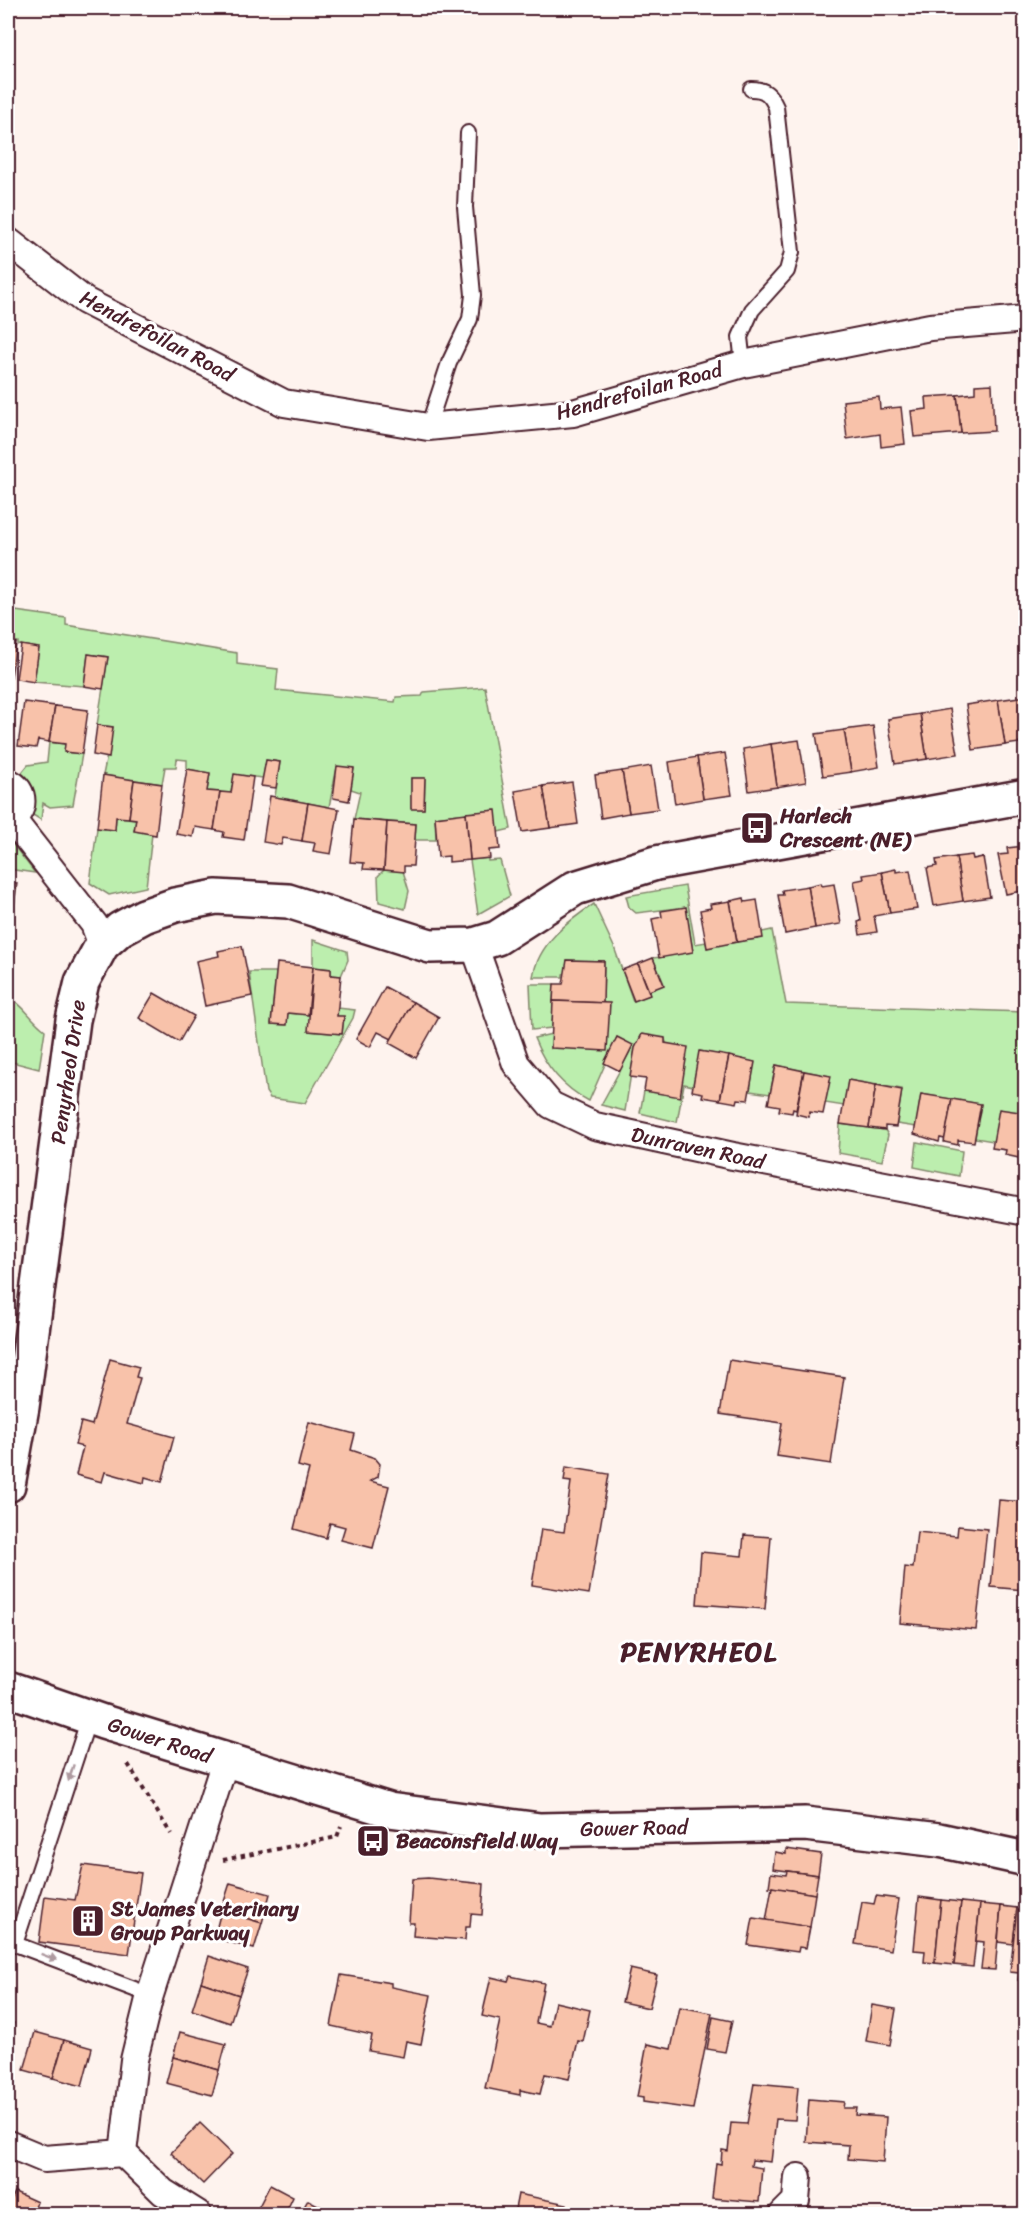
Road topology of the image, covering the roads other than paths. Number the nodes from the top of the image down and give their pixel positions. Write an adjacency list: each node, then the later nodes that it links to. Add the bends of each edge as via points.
1 (750, 89): 5 (lane, via 770,95 776,107 792,252 787,270 752,310 740,337)
2 (468, 133): 6 (lane, via 465,207 473,295 470,319 449,363)
3 (8, 241): 6 (street, Hendrefoilan Road, via 86,301 284,403)
4 (1026, 319): 5 (street, Hendrefoilan Road, via 930,327)
5 (743, 364): 6 (street, Hendrefoilan Road, via 573,413)
6 (428, 427)
7 (8, 782): 9 (street, via 18,789 22,802)
8 (1026, 796): 11 (street, Penyrheol Drive, via 656,863 575,888 497,938)
9 (10, 820): 10 (street, via 94,924)
10 (102, 945): 11 (street, Penyrheol Drive, via 144,916 216,897 288,901 430,946); 13 (street, Penyrheol Drive, via 82,982 73,1020 22,1407)
11 (474, 945): 12 (street, Dunraven Road, via 516,1064 551,1105 595,1126)
12 (1026, 1212)
13 (8, 1485)
14 (8, 1689): 15 (street, Gower Road)
15 (89, 1718): 16 (street, Gower Road); 18 (lane, one-way to 18, via 15,1944)
16 (225, 1761): 17 (street, Gower Road, via 389,1810 540,1830 805,1824 939,1840); 18 (street)
17 (1026, 1859)
18 (150, 1995): 20 (street, via 134,2060)
19 (8, 2144): 20 (street, via 44,2158)
20 (123, 2153): 22 (street, via 163,2192)
21 (798, 2177): 23 (street, via 796,2201)
22 (198, 2214)
23 (783, 2214)

